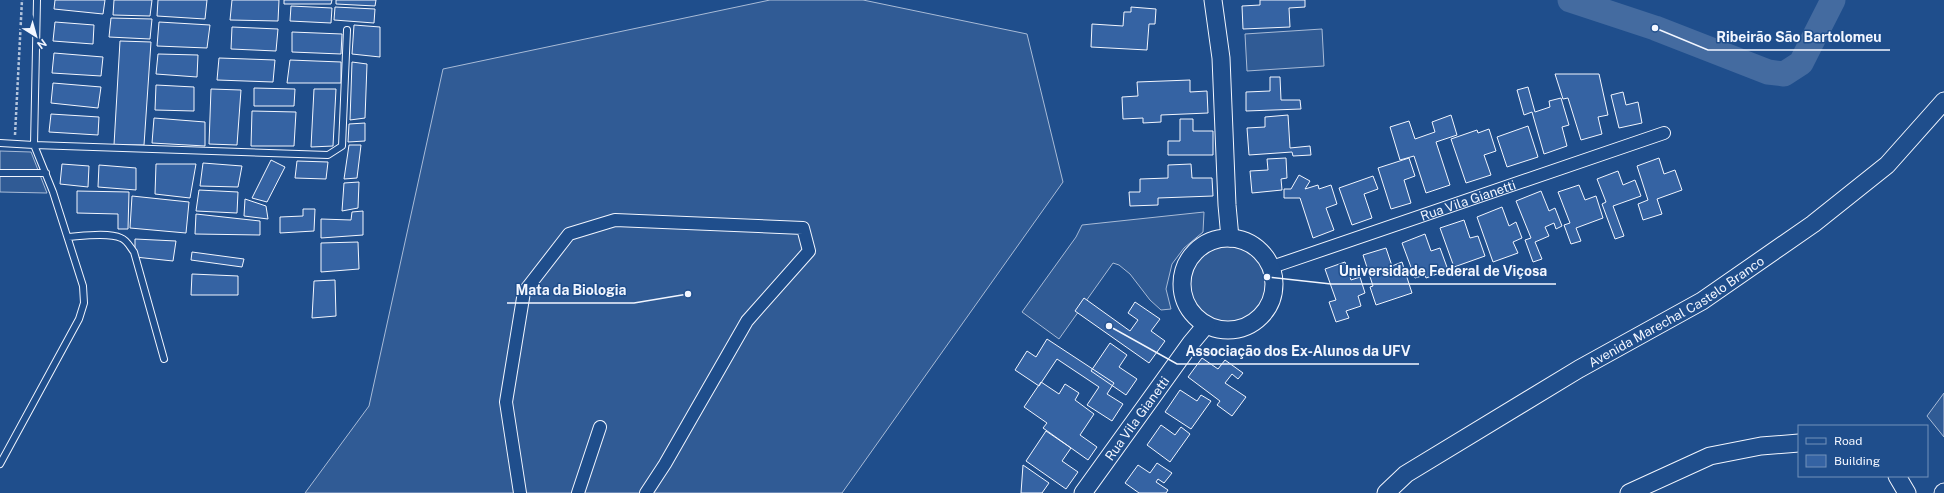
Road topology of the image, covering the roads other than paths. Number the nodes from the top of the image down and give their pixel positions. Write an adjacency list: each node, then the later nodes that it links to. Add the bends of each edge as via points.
1 (37, 0): 7 (lane)
2 (1214, 0): 11 (street, via 1221,58)
3 (347, 30): 7 (lane, via 342,146 328,155)
4 (1944, 101): 23 (street, Avenida Marechal Castelo Branco, via 1887,165 1813,224 1702,301 1579,369 1419,466 1406,474)
5 (1664, 133): 12 (street, Rua Vila Gianetti)
6 (0, 143): 7 (lane)
7 (34, 145): 9 (lane)
8 (0, 173): 9 (lane)
9 (46, 173): 10 (lane)
10 (68, 237): 14 (lane, via 113,235 128,243 134,252); 17 (lane, via 83,286 84,303 79,319)
11 (1230, 238): 12 (street, via 1248,242 1258,248); 13 (street, via 1210,242 1198,250 1188,261 1183,275 1182,290 1186,304)
12 (1272, 267): 13 (street, via 1275,280 1274,294 1260,319 1234,330 1220,330)
13 (1206, 325): 22 (street, Rua Vila Gianetti)
14 (164, 359)
15 (600, 427): 20 (street)
16 (1798, 443): 24 (street, via 1761,446 1710,456)
17 (0, 464)
18 (1898, 477): 25 (street)
19 (520, 493): 21 (street, via 506,402 524,292 569,234 616,220 803,228 809,251 747,321)
20 (578, 493)
21 (646, 493)
22 (1083, 493)
23 (1386, 493)
24 (1629, 493)
25 (1907, 493)

